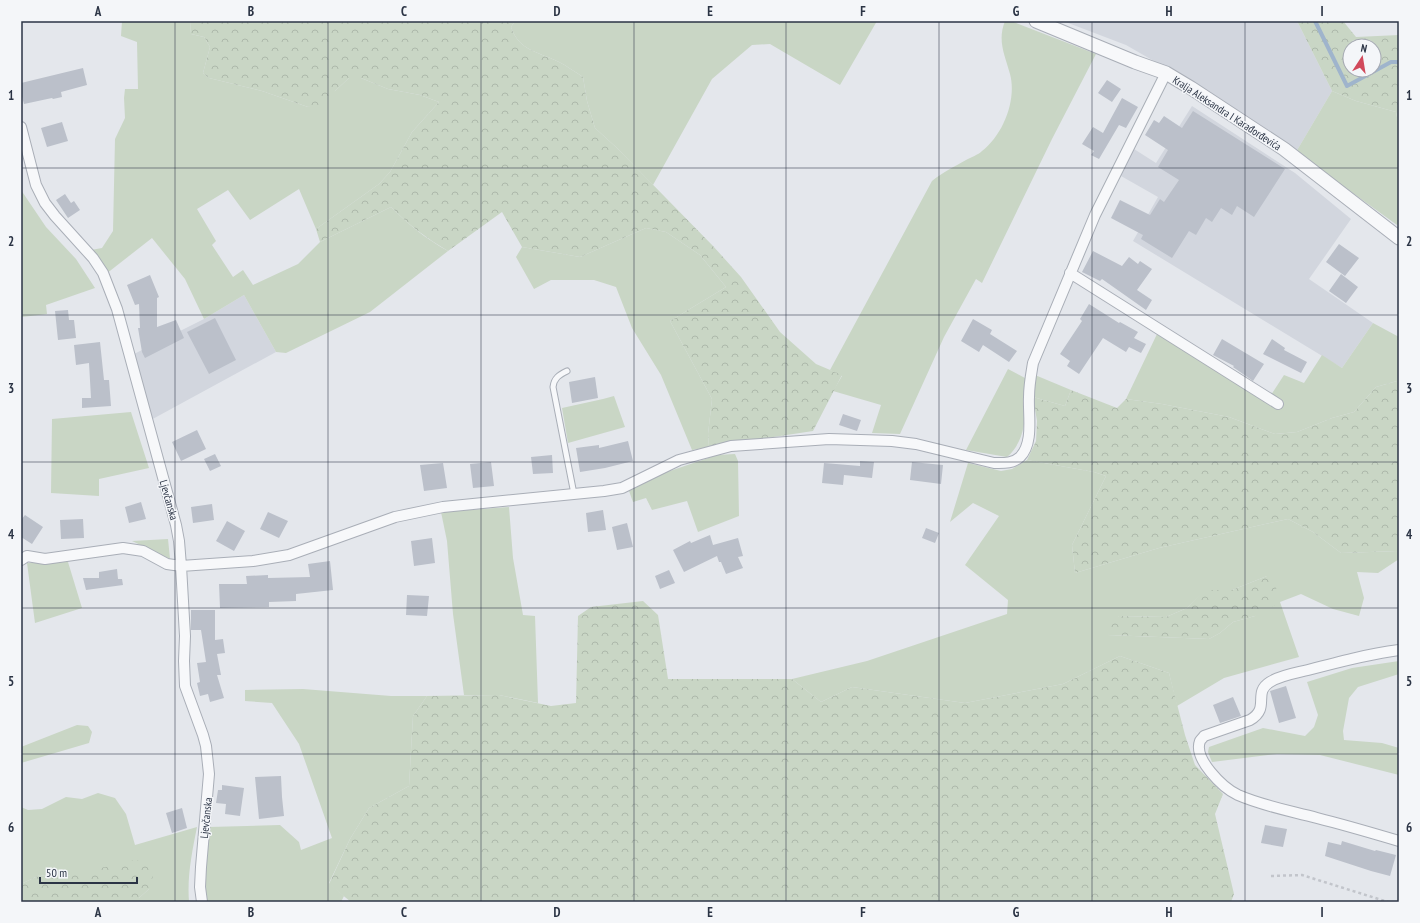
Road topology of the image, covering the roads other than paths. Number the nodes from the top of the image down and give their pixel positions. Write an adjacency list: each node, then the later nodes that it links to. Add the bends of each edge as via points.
1 (1036, 21): 2 (street, Kralja Aleksandra I Karađorđevića)
2 (1166, 73): 4 (street, Kralja Aleksandra I Karađorđevića, via 1284,149); 5 (street, via 1095,214)
3 (21, 127): 10 (street, Ljevčanska, via 36,185 45,203 93,258 103,273 117,309 176,525)
4 (1399, 238)
5 (1070, 273): 7 (street); 8 (street, via 1033,363 1030,378 1028,440 1017,460 994,463 916,444 892,441 828,439 740,445 679,460 622,488)
6 (567, 371): 8 (lane, via 557,377 553,387)
7 (1278, 404)
8 (574, 494): 10 (street, via 443,507 395,517 289,555 253,561)
9 (23, 556): 10 (street, via 45,559 123,548 143,551 167,564)
10 (181, 566): 13 (street, Ljevčanska, via 185,686 206,746 210,774 201,867)
11 (1399, 650): 12 (street, via 1352,659 1270,682 1261,693 1262,707 1258,716 1204,736 1200,741 1203,762 1222,784 1237,794)
12 (1399, 841)
13 (202, 902)

